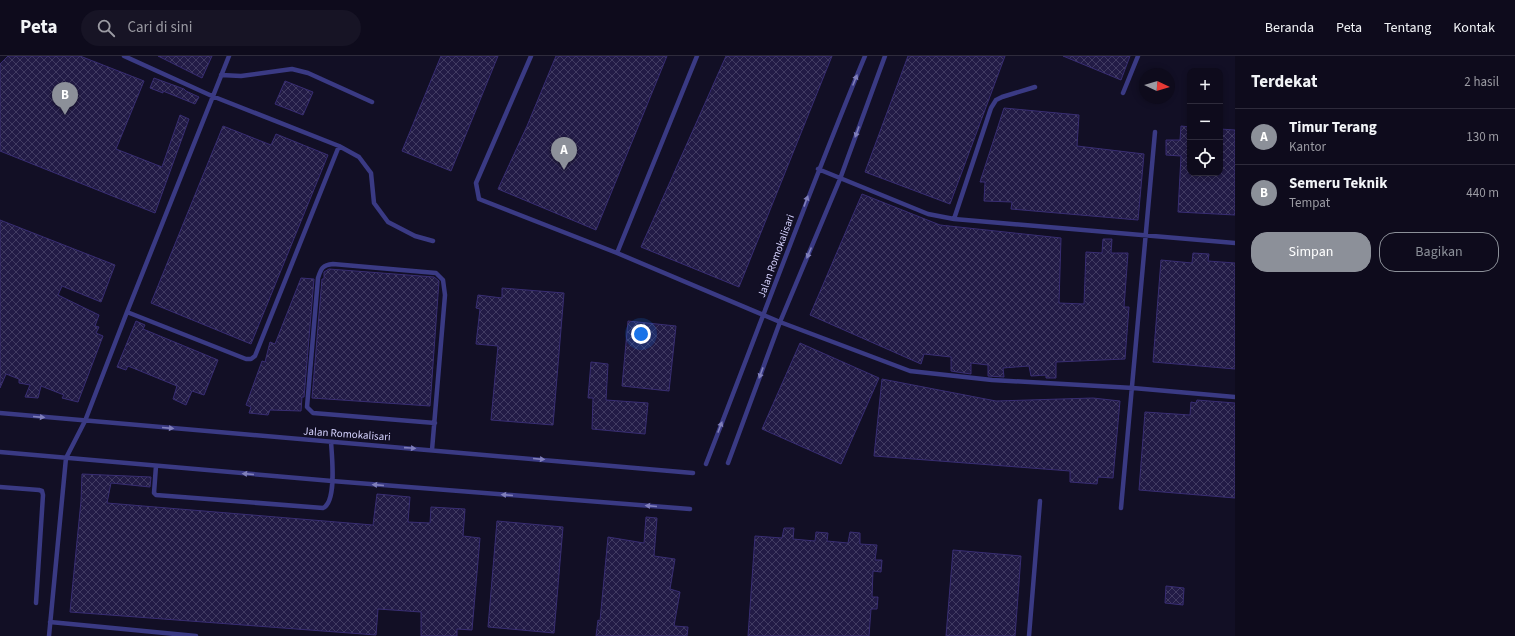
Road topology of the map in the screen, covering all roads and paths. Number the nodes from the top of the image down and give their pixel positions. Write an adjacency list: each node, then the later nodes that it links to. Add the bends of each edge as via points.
1 (124, 56): 11 (lane)
2 (229, 56): 8 (lane)
3 (531, 56): 21 (lane, via 476,184 480,199)
4 (697, 56): 21 (lane)
5 (865, 56): 15 (lane, Jalan Romokalisari, one-way to 5)
6 (885, 56): 16 (lane, one-way to 16)
7 (1138, 56): 10 (lane)
8 (221, 75): 11 (lane); 12 (lane, via 241,76 292,69 308,73)
9 (1035, 87): 17 (lane, via 1002,97 996,100 991,108)
10 (1123, 93)
11 (212, 96): 14 (lane); 22 (lane)
12 (372, 102)
13 (1155, 132): 18 (lane)
14 (339, 146): 19 (lane, via 359,157 371,173 374,203 388,222 415,236); 22 (lane, via 255,356 246,359)
15 (818, 170): 16 (lane); 23 (lane, Jalan Romokalisari, one-way to 15)
16 (840, 179): 17 (lane, via 928,214); 24 (lane, one-way to 24)
17 (954, 219): 18 (lane)
18 (1146, 236): 20 (lane); 25 (lane)
19 (434, 241)
20 (1235, 243)
21 (617, 253): 23 (lane)
22 (127, 312): 28 (lane)
23 (764, 315): 24 (lane); 35 (lane, Jalan Romokalisari, one-way to 23)
24 (780, 322): 25 (lane, via 910,371 992,380); 34 (lane, one-way to 34)
25 (1133, 388): 26 (lane); 41 (lane)
26 (1235, 397)
27 (0, 413): 28 (lane, Jalan Romokalisari, one-way to 28)
28 (85, 421): 30 (lane, Jalan Romokalisari, one-way to 30); 33 (lane)
29 (435, 423): 29 (lane, via 445,295 443,280 436,272 333,264 322,267 318,278 307,407 313,414); 31 (lane)
30 (331, 442): 31 (lane, Jalan Romokalisari, one-way to 31); 38 (lane)
31 (432, 450): 37 (lane, Jalan Romokalisari, one-way to 37)
32 (0, 452): 33 (lane)
33 (66, 458): 36 (lane); 44 (lane)
34 (728, 463)
35 (706, 464)
36 (156, 466): 38 (lane, one-way to 36); 38 (lane, via 156,495 323,508 328,505 331,497)
37 (693, 473)
38 (332, 481): 42 (lane, one-way to 38)
39 (0, 487): 43 (lane, via 39,490 43,495)
40 (1040, 501): 47 (lane)
41 (1121, 508)
42 (690, 510)
43 (36, 603)
44 (50, 622): 45 (lane); 46 (lane)
45 (49, 636)
46 (196, 636)
47 (1029, 636)

